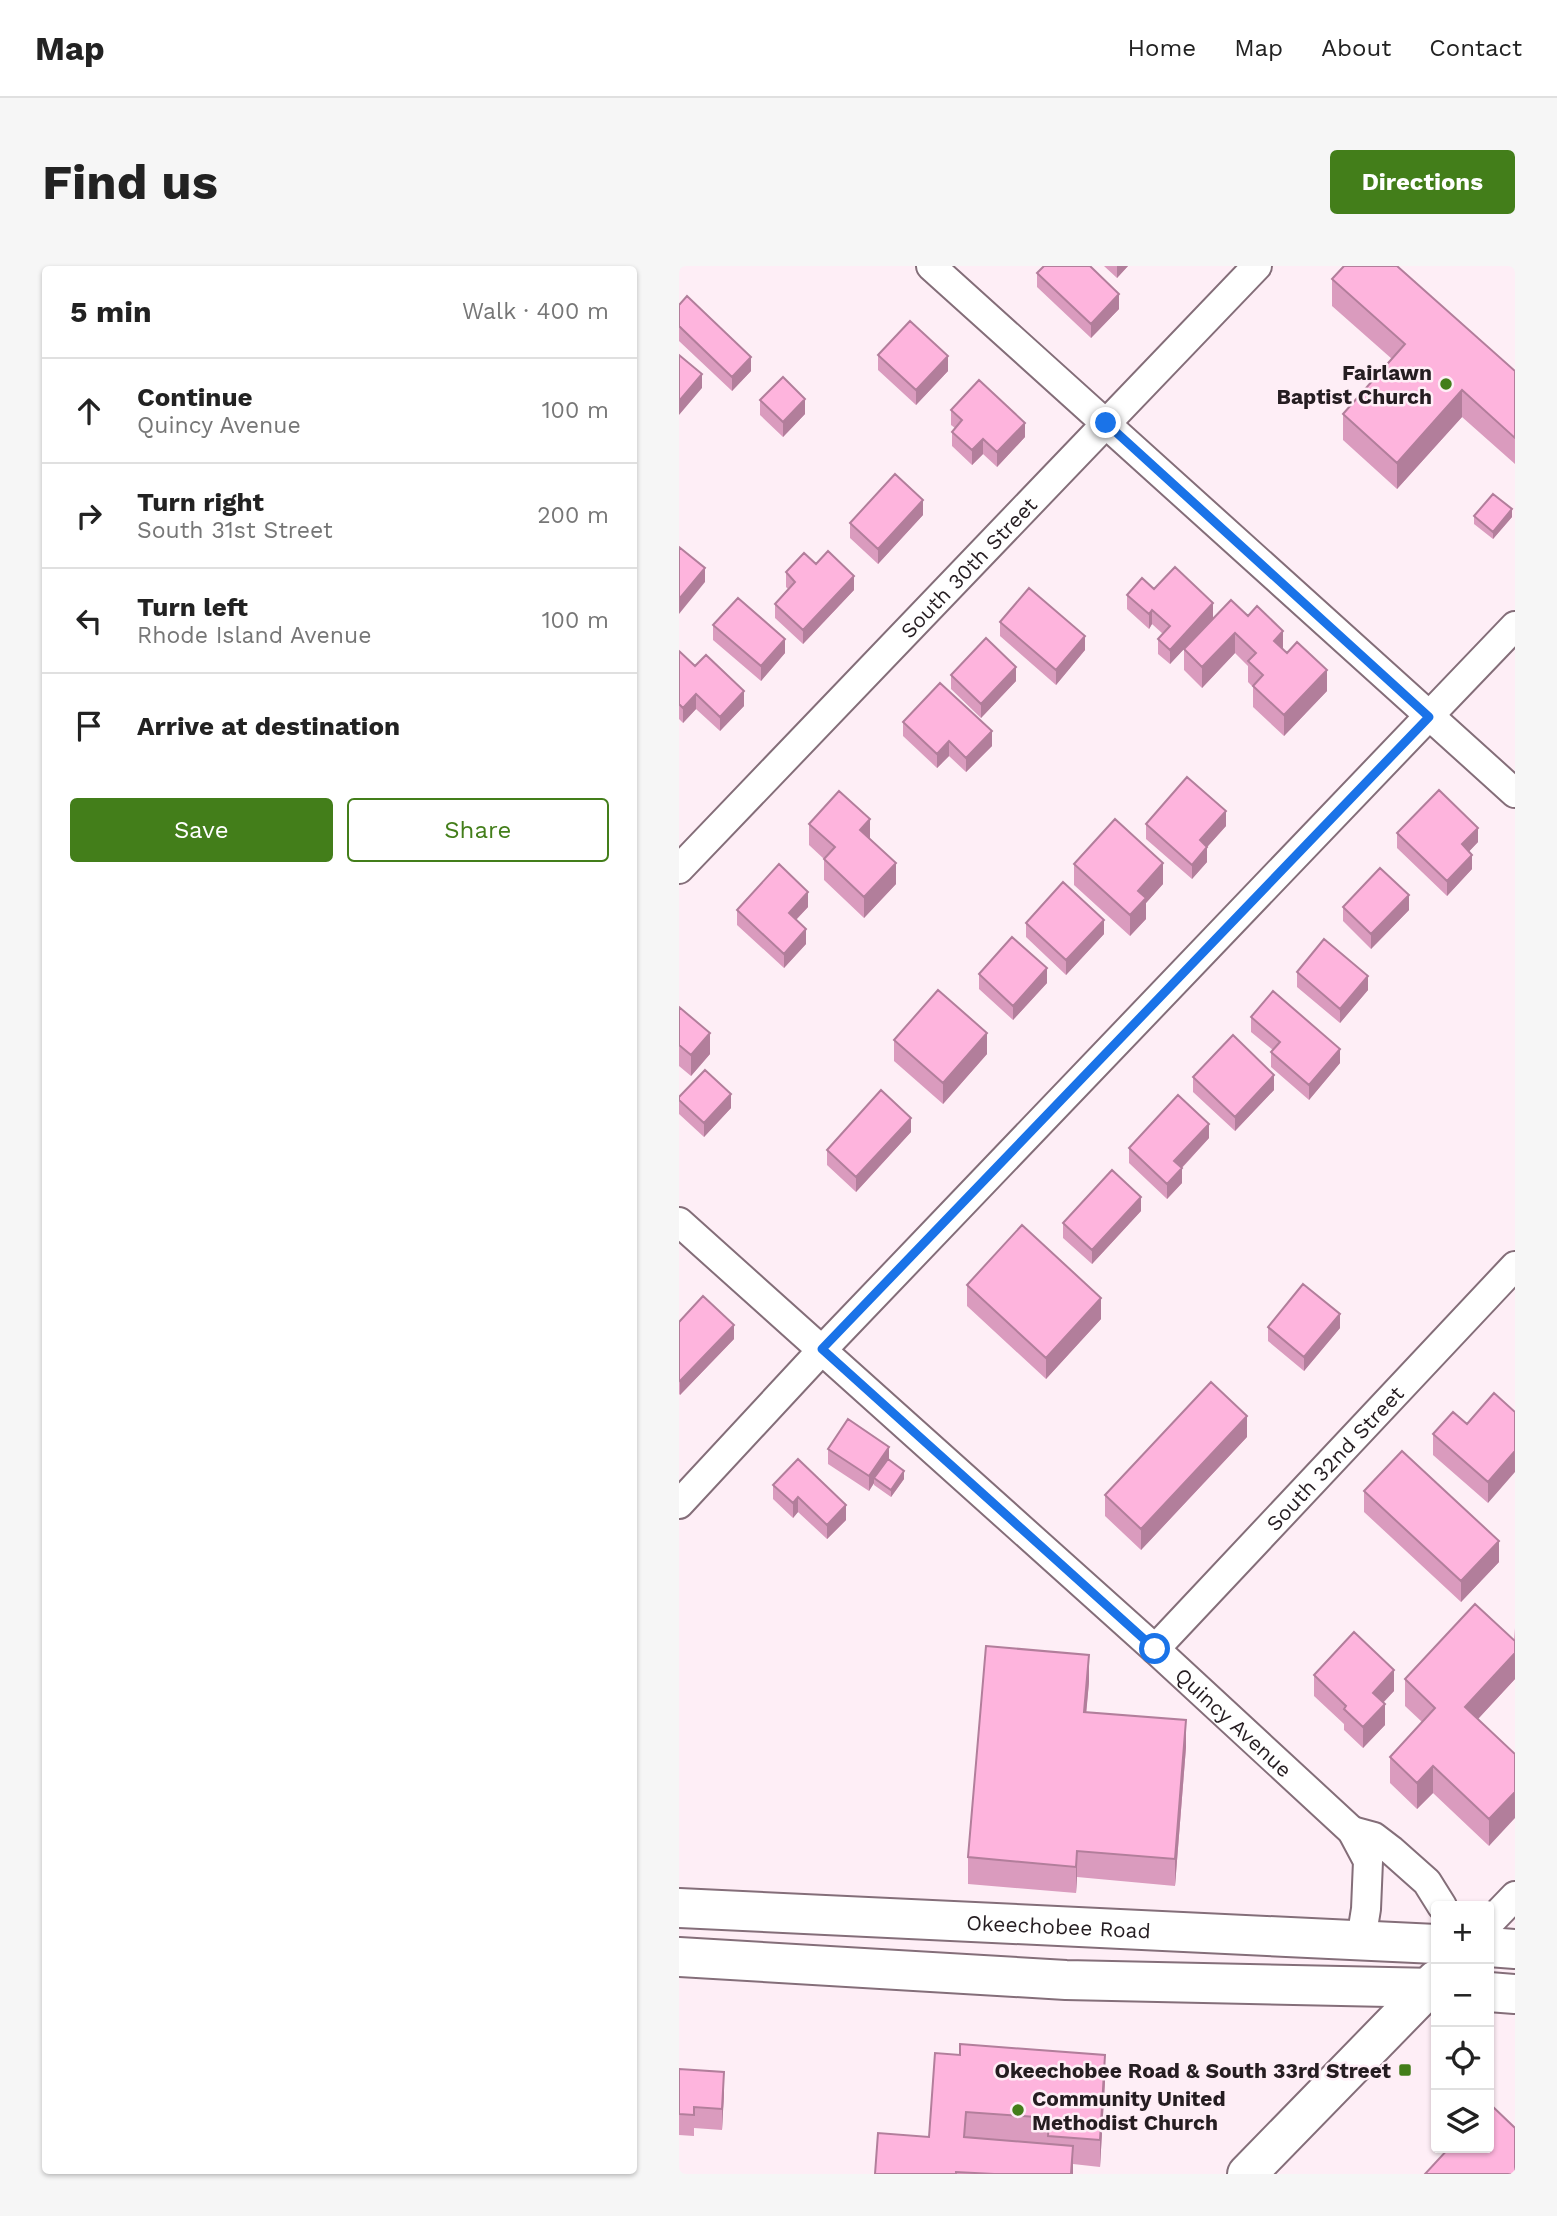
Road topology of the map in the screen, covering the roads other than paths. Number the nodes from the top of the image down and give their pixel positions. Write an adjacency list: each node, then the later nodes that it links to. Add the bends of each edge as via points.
1 (931, 266): 3 (street)
2 (1257, 266): 3 (street, South 30th Street)
3 (1106, 423): 5 (street); 7 (street, South 30th Street)
4 (1515, 626): 5 (street)
5 (1429, 717): 6 (street); 10 (street)
6 (1515, 793)
7 (679, 869)
8 (679, 1222): 10 (street, Quincy Avenue)
9 (1515, 1266): 12 (street, South 32nd Street)
10 (822, 1349): 11 (street); 12 (street, Quincy Avenue)
11 (679, 1504)
12 (1155, 1649): 13 (street, Quincy Avenue)
13 (1352, 1830): 15 (street, Quincy Avenue, via 1374,1837 1391,1850 1427,1882); 18 (street, Quincy Avenue, via 1367,1861)
14 (1515, 1896): 17 (street)
15 (1439, 1901)
16 (679, 1908): 18 (main road, Okeechobee Road)
17 (1494, 1918)
18 (1361, 1940): 19 (main road, Okeechobee Road)
19 (1431, 1944)
20 (1494, 1947): 21 (main road)
21 (1515, 1949)
22 (679, 1956): 23 (main road, via 1066,1980)
23 (1431, 1985)
24 (1431, 1988): 27 (main road)
25 (1494, 1992): 26 (main road)
26 (1515, 1994)
27 (1247, 2174)

